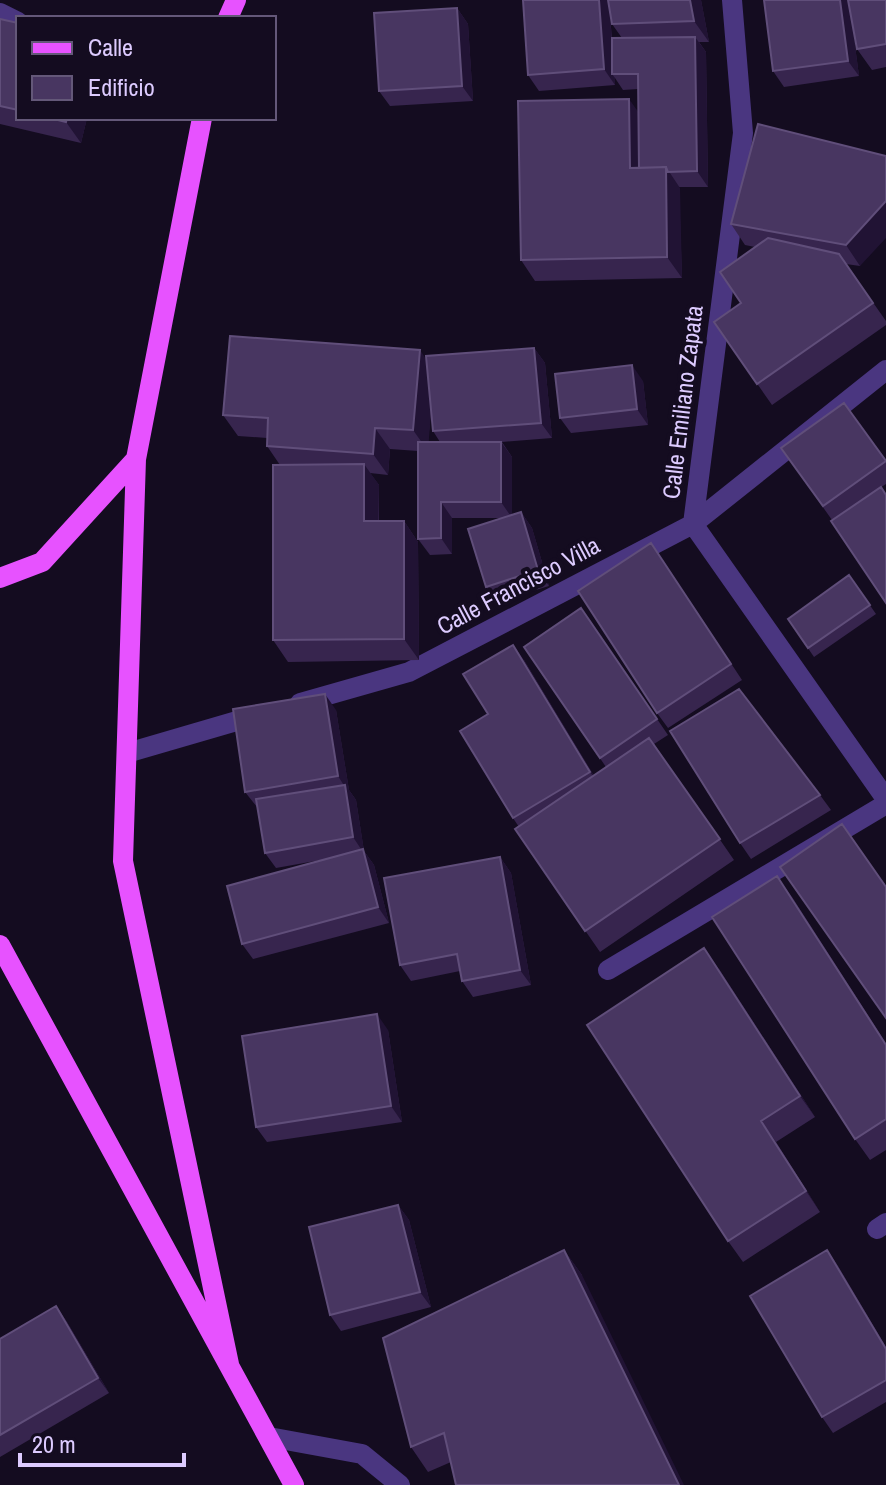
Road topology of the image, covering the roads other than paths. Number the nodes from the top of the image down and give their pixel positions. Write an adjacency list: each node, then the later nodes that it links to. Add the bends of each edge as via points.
1 (732, 0): 5 (street, Calle Emiliano Zapata, via 743,133)
2 (202, 120): 4 (main road)
3 (886, 370): 5 (street, Calle Francisco Villa)
4 (136, 459): 6 (main road, via 42,562); 7 (main road)
5 (693, 524): 7 (street, Calle Francisco Villa, via 409,672); 8 (street, Calle Emiliano Zapata)
6 (0, 578)
7 (127, 753): 11 (main road, via 123,861)
8 (886, 801): 10 (street)
9 (0, 945): 11 (main road)
10 (608, 970)
11 (229, 1364): 12 (main road)
12 (269, 1437): 13 (main road); 14 (street, via 362,1454)
13 (294, 1485)
14 (400, 1485)

